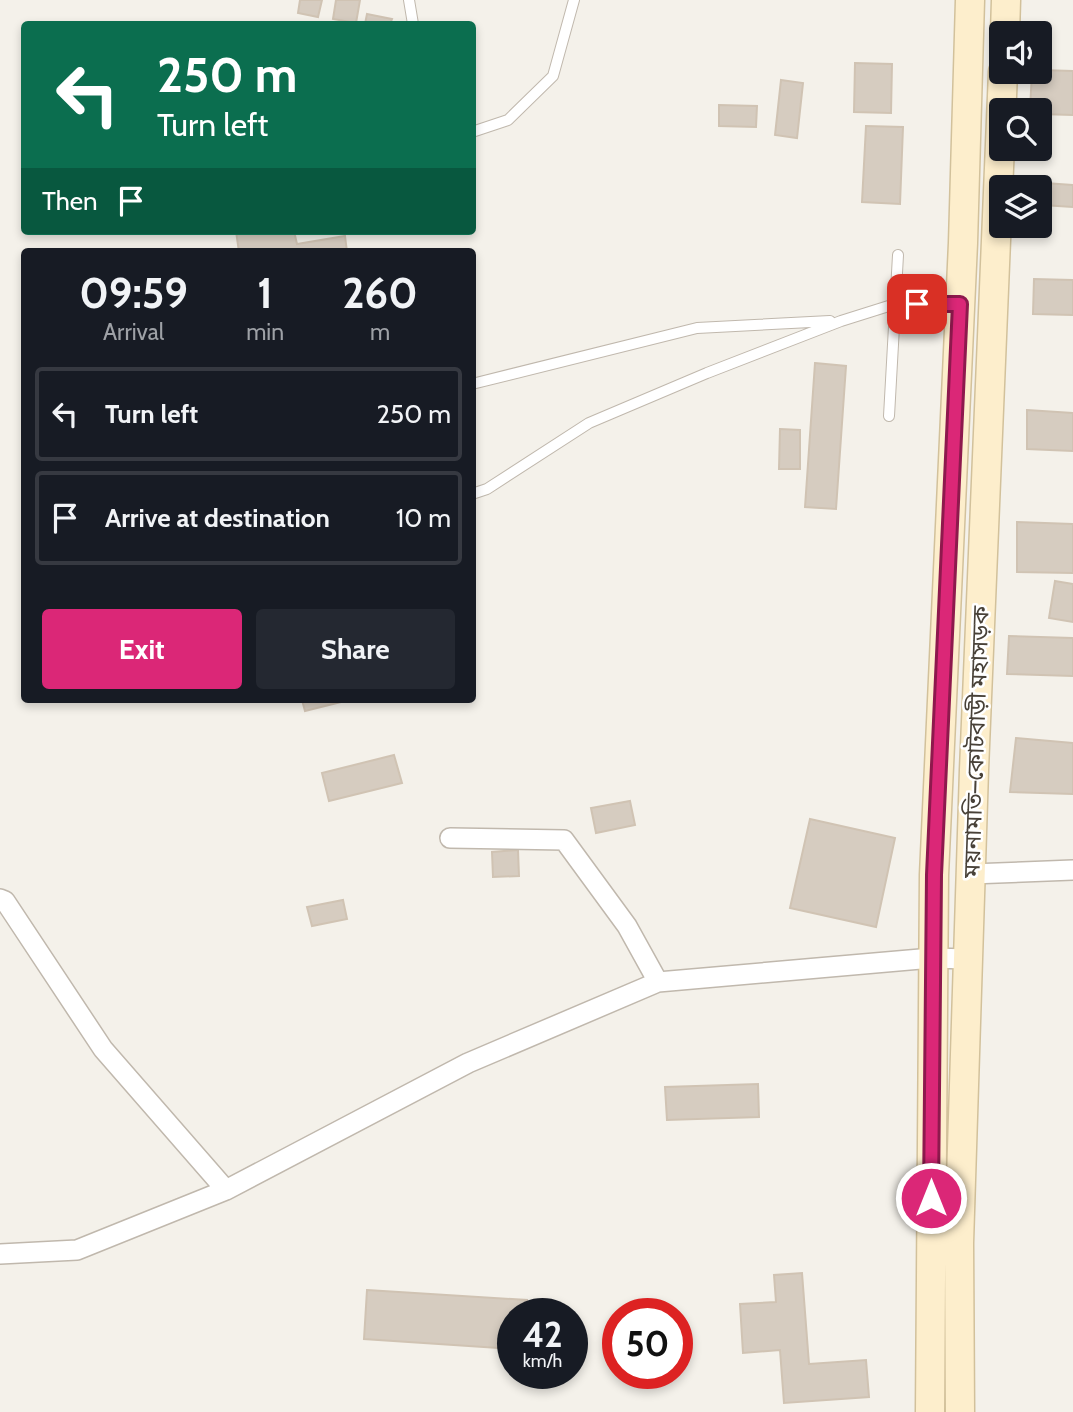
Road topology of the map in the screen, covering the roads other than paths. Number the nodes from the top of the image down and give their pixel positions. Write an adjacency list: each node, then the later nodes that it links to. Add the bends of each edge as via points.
1 (409, 0): 5 (lane)
2 (574, 0): 8 (lane, via 553,76 508,120)
3 (970, 0): 9 (main road, ময়নামতি–কোটবাড়ী মহাসড়ক)
4 (1006, 0): 6 (main road)
5 (412, 21)
6 (1005, 21)
7 (1002, 84): 10 (main road, ময়নামতি–কোটবাড়ী মহাসড়ক)
8 (476, 131)
9 (963, 243): 10 (main road); 13 (main road, ময়নামতি–কোটবাড়ী মহাসড়ক)
10 (994, 244): 20 (main road, ময়নামতি–কোটবাড়ী মহাসড়ক)
11 (898, 255): 12 (lane)
12 (895, 304): 13 (lane); 14 (lane); 16 (lane)
13 (960, 304): 22 (main road, ময়নামতি–কোটবাড়ী মহাসড়ক)
14 (841, 321): 15 (lane, via 697,328); 17 (lane, via 589,423)
15 (476, 383)
16 (890, 416)
17 (476, 493)
18 (450, 838): 24 (street, via 564,840 627,926)
19 (1073, 870): 20 (street)
20 (971, 874): 23 (main road, ময়নামতি–কোটবাড়ী মহাসড়ক)
21 (0, 899): 25 (street, via 103,1049)
22 (932, 958): 23 (street); 24 (street); 27 (main road, ময়নামতি–কোটবাড়ী মহাসড়ক)
23 (968, 959): 28 (main road, ময়নামতি–কোটবাড়ী মহাসড়ক, via 959,1243)
24 (658, 982): 25 (street, via 468,1063)
25 (226, 1190): 26 (street, via 77,1250)
26 (0, 1254)
27 (930, 1412)
28 (960, 1412)

